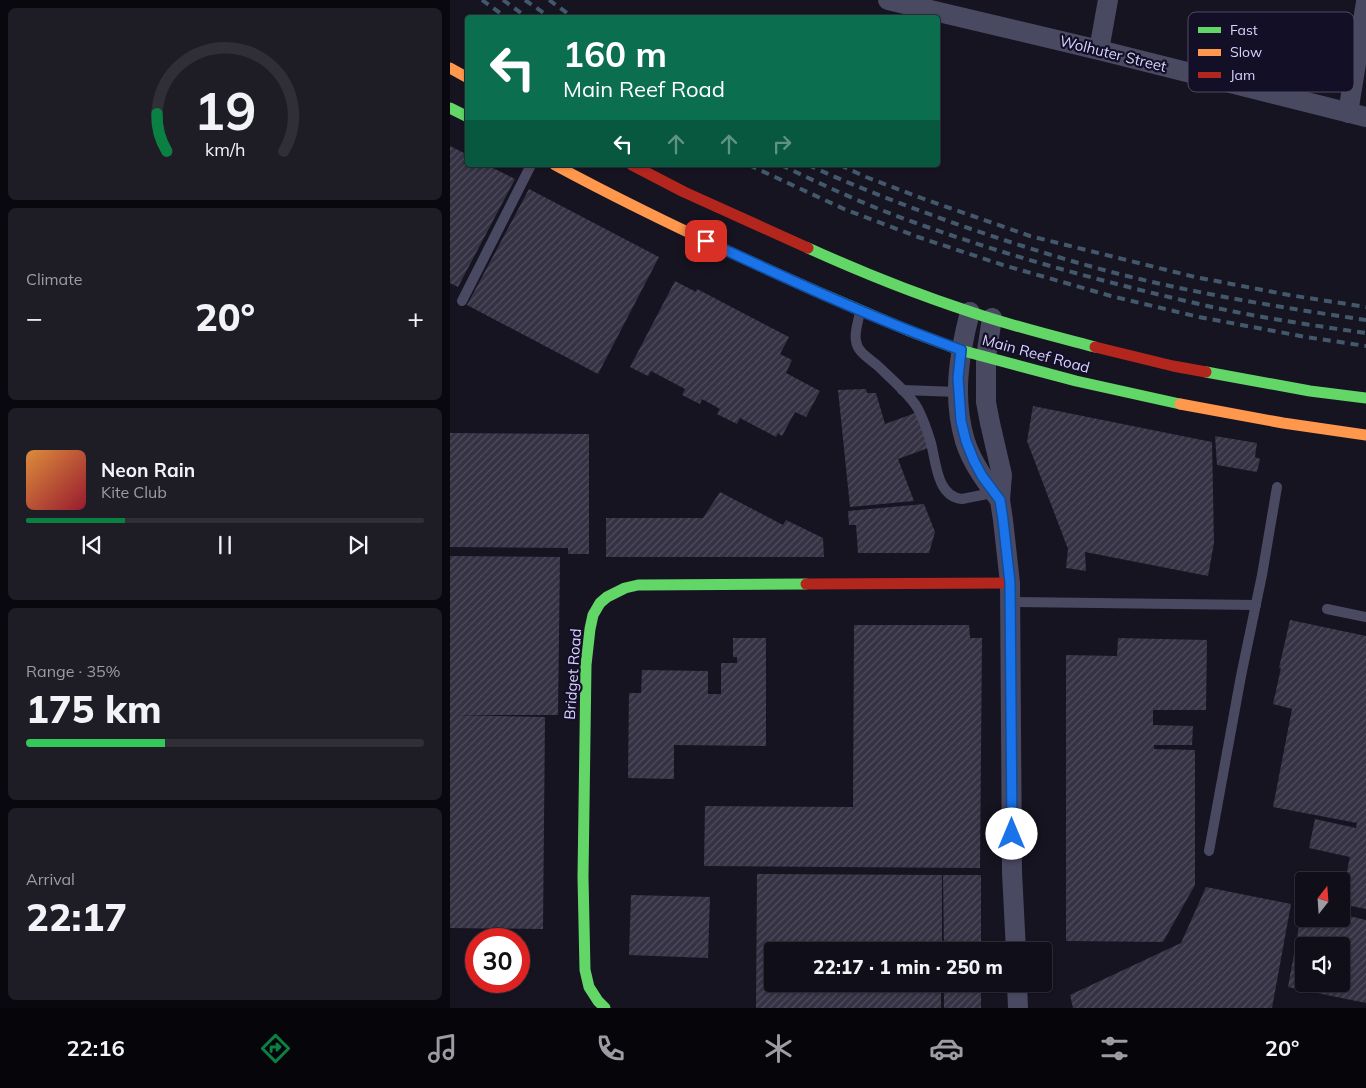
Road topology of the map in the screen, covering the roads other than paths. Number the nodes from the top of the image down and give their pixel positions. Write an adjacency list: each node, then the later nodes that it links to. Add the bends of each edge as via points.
1 (888, 0): 4 (street, Wolhuter Street)
2 (1108, 0): 4 (street)
3 (1366, 2): 10 (street)
4 (1099, 50): 6 (street, Wolhuter Street)
5 (450, 68): 7 (main road)
6 (1188, 72)
7 (465, 76)
8 (1266, 92): 10 (street, Wolhuter Street)
9 (450, 108): 11 (main road)
10 (1357, 115)
11 (465, 116)
12 (530, 167): 15 (lane)
13 (559, 167): 16 (main road, Main Reef Road, via 656,218)
14 (636, 167): 17 (main road, Main Reef Road, via 842,264)
15 (462, 300)
16 (860, 310): 19 (main road, Main Reef Road); 21 (lane, via 856,336 859,350)
17 (970, 312): 18 (main road, Main Reef Road); 19 (street)
18 (992, 318): 20 (street); 23 (main road, Main Reef Road, via 1173,366)
19 (961, 350): 20 (main road, Main Reef Road); 22 (street)
20 (986, 357): 24 (main road, Main Reef Road, via 1169,402 1285,424); 26 (street, via 986,402 1002,475)
21 (902, 390): 22 (lane); 26 (lane, via 919,409 941,484 946,491 957,499)
22 (958, 392): 26 (street, via 966,441 982,476)
23 (1366, 398)
24 (1366, 435)
25 (1277, 487): 28 (lane)
26 (998, 495): 27 (street)
27 (1011, 592): 28 (lane); 32 (street, via 1012,872); 34 (main road, Bridget Road, via 646,585 615,592 600,603 593,615 586,665 583,877 585,970 589,988)
28 (1256, 605): 31 (lane)
29 (1326, 609): 30 (lane)
30 (1366, 617)
31 (1208, 851)
32 (1016, 942)
33 (1017, 992): 35 (street)
34 (605, 1008)
35 (1018, 1008)

